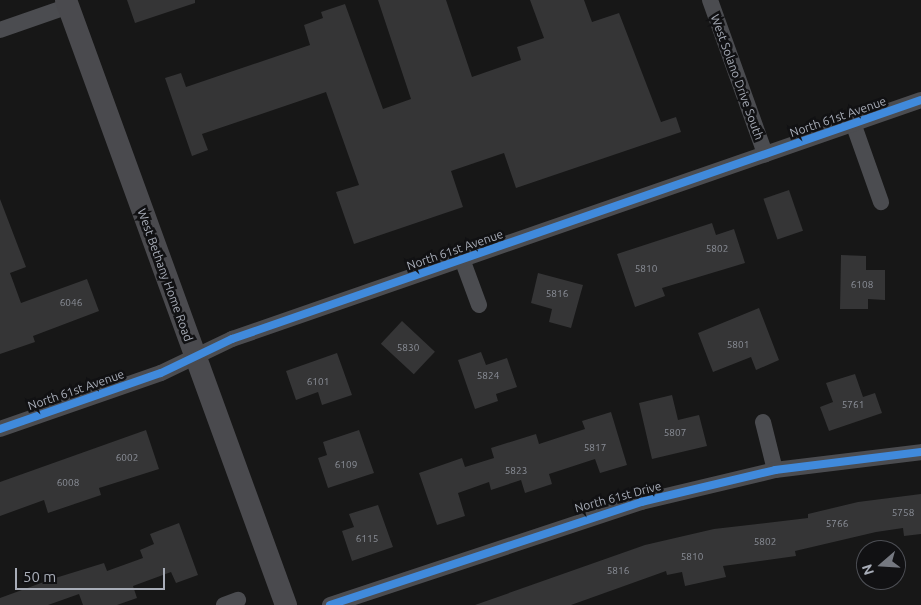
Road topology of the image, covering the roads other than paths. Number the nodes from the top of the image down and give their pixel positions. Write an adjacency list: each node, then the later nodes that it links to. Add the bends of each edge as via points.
1 (710, 0): 6 (street, West Solano Drive South)
2 (67, 3): 3 (street); 10 (main road, West Bethany Home Road)
3 (0, 30)
4 (921, 100): 5 (street, North 61st Avenue)
5 (853, 123): 6 (street, North 61st Avenue); 7 (street)
6 (765, 154): 8 (street, North 61st Avenue)
7 (880, 202)
8 (462, 259): 9 (street); 10 (street, North 61st Avenue, via 232,339)
9 (479, 305)
10 (195, 359): 12 (street, North 61st Avenue); 15 (main road, West Bethany Home Road)
11 (763, 422): 14 (street)
12 (0, 429)
13 (921, 452): 14 (street, North 61st Drive)
14 (774, 470): 16 (street, North 61st Drive, via 572,521)
15 (286, 605)
16 (330, 605)

